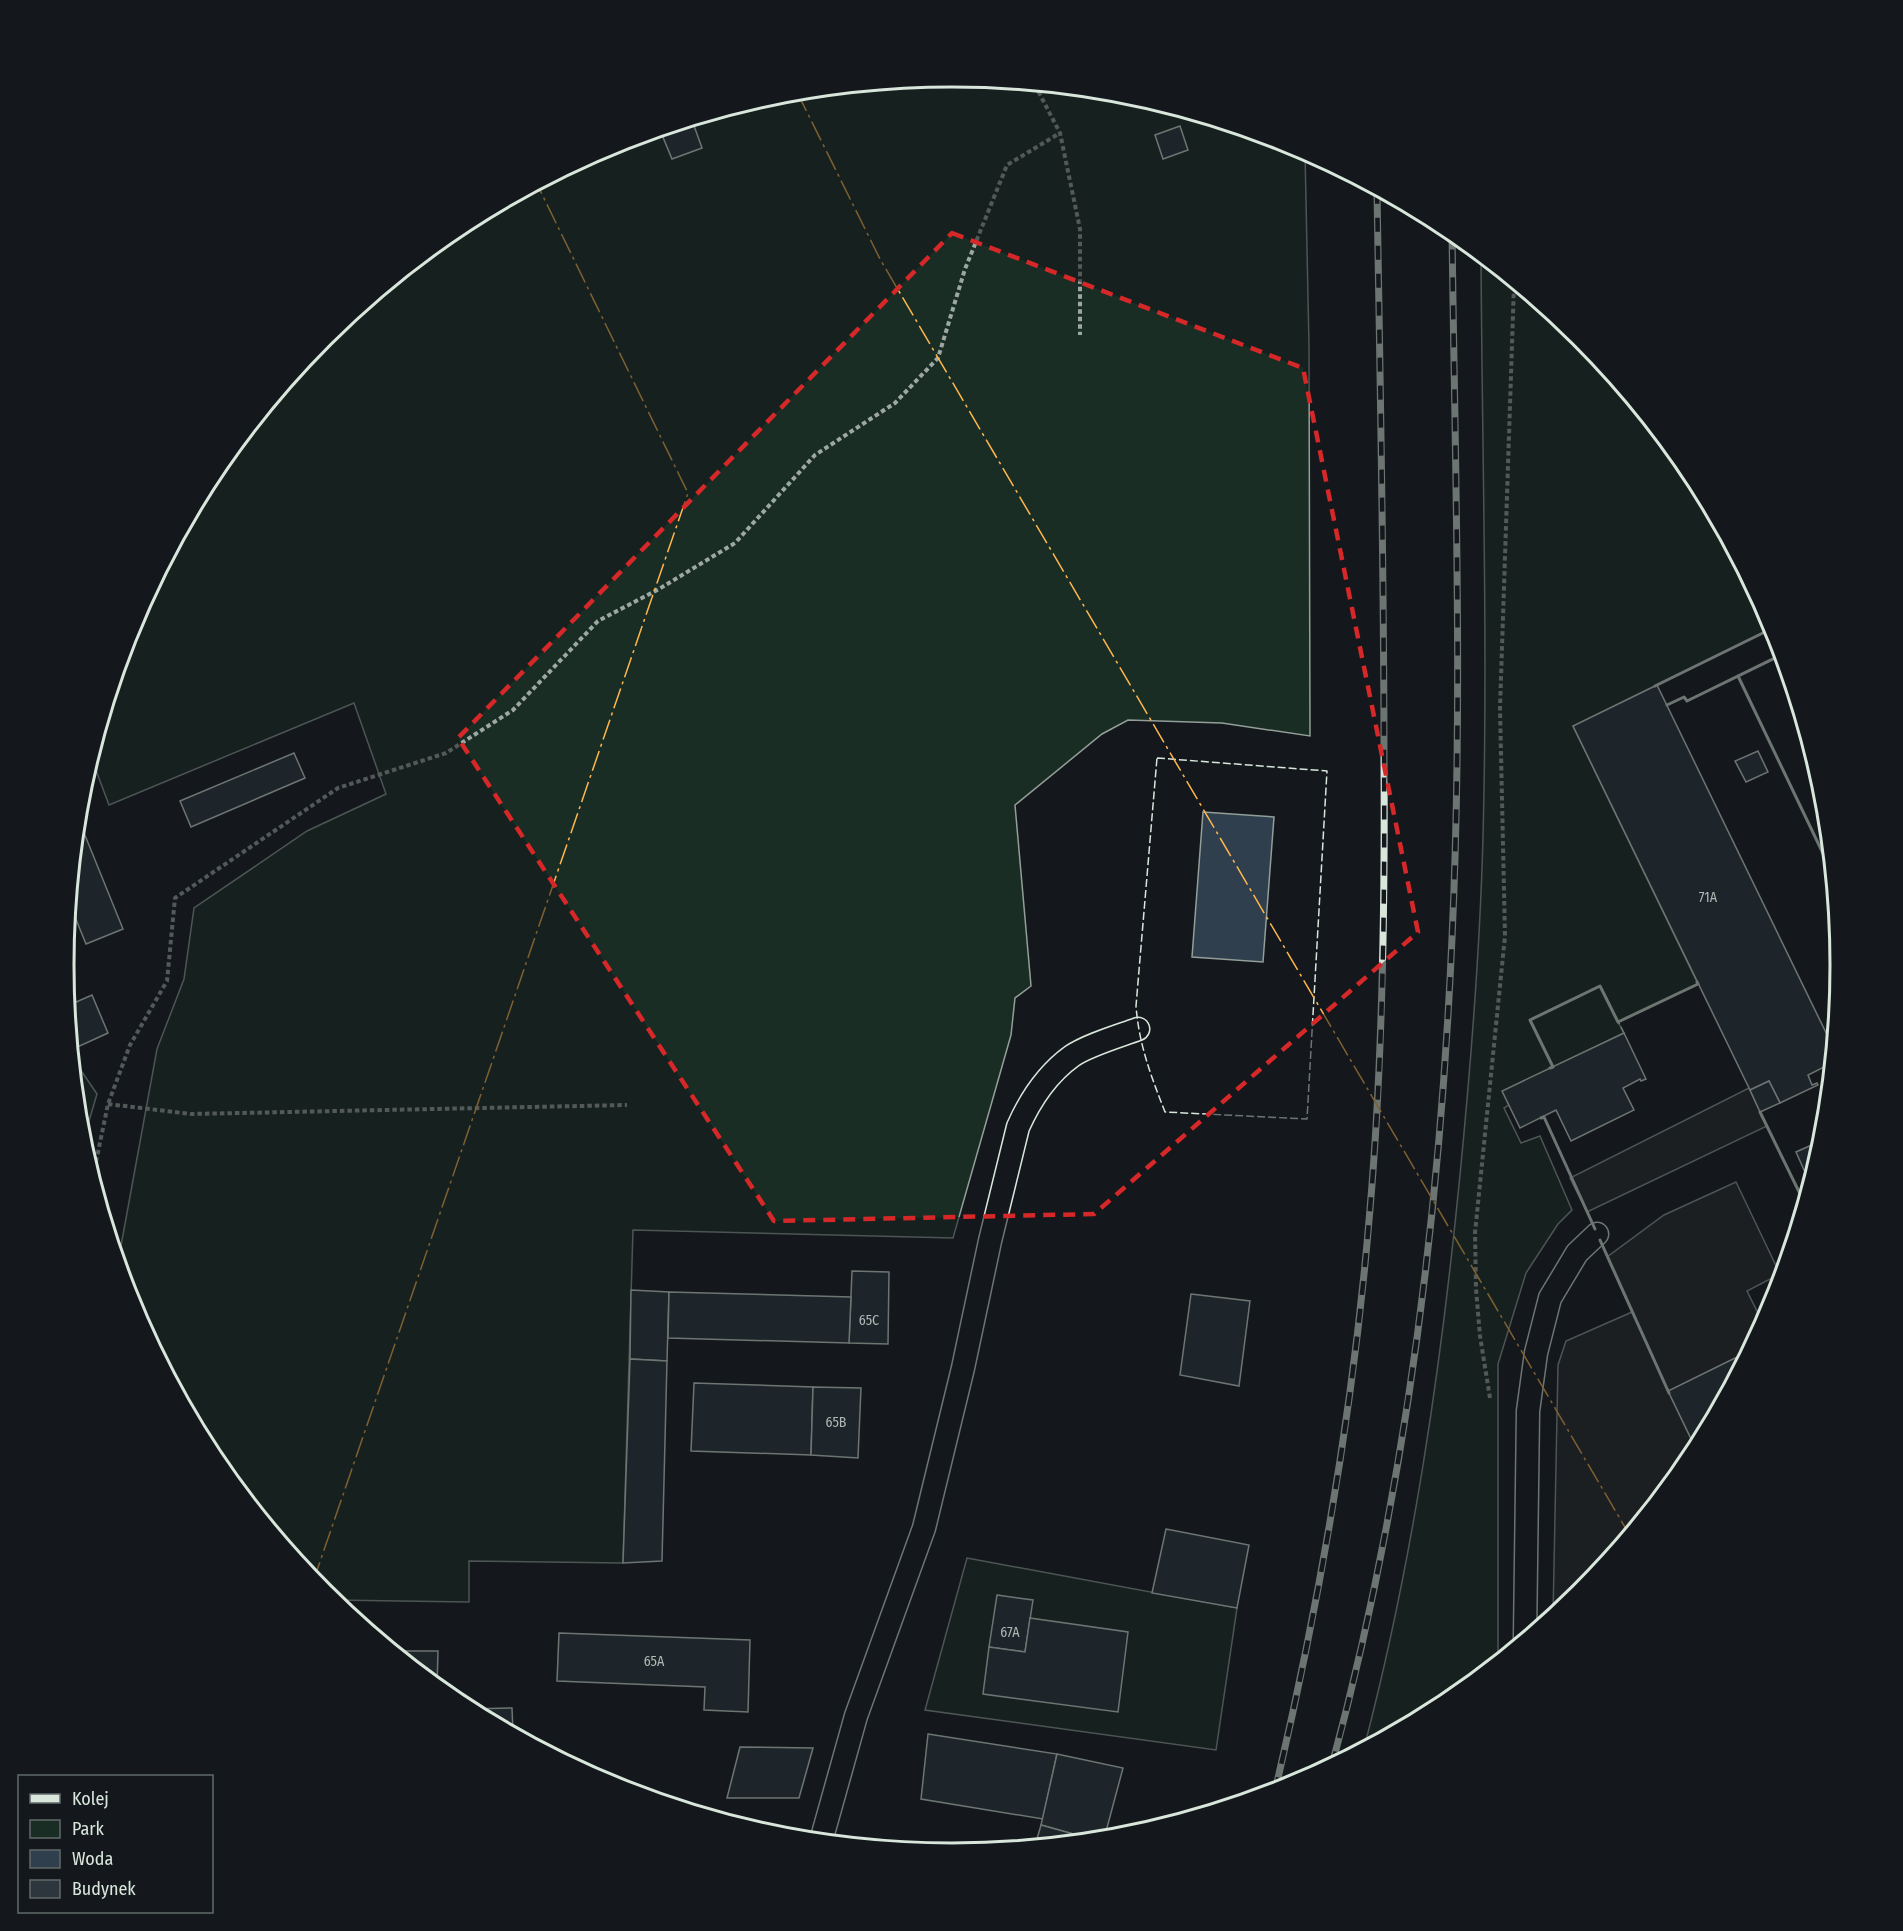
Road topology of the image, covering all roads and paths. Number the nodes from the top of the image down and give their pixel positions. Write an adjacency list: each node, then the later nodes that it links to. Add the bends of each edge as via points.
1 (1039, 92): 2 (path)
2 (1060, 133): 4 (path, via 1080,229); 6 (path, via 1007,165 965,269 938,358 895,403 815,454 735,543 598,621 513,711 447,753 338,788 175,898 167,981 129,1045)
3 (1515, 292): 10 (path, via 1500,708 1505,936 1475,1233 1480,1336)
4 (1080, 335)
5 (1138, 1029): 12 (lane, via 1073,1055 1040,1087 1018,1127 924,1528 856,1716)
6 (108, 1104): 7 (path, via 191,1114); 8 (path)
7 (627, 1105)
8 (96, 1163)
9 (1597, 1234): 11 (lane, via 1576,1253 1550,1298 1536,1353 1528,1411)
10 (1490, 1401)
11 (1525, 1630)
12 (822, 1834)

